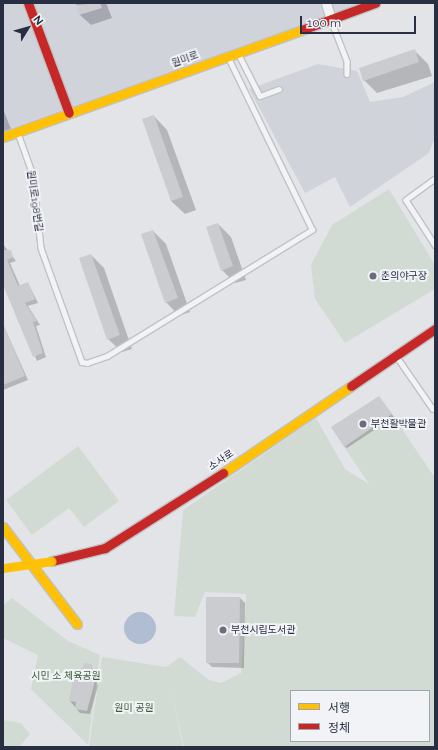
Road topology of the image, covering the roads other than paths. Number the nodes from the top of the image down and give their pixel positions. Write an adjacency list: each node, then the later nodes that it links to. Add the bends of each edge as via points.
1 (28, 3): 9 (street)
2 (326, 3): 4 (street)
3 (375, 3): 4 (street, 원미로)
4 (331, 18): 5 (street, 원미로); 7 (lane, via 348,61)
5 (237, 52): 6 (street, 원미로); 8 (lane, via 260,96)
6 (227, 55): 9 (street, 원미로); 10 (lane, 원미로198번길, via 312,230 107,356 87,363 82,362 41,248 33,175)
7 (347, 74)
8 (279, 89)
9 (69, 113): 10 (street, 원미로)
10 (17, 132): 11 (street, 원미로)
11 (3, 137)
12 (435, 179): 13 (lane, via 406,200)
13 (435, 245)
14 (435, 329): 15 (street, 소사로)
15 (396, 355): 16 (lane); 18 (street, 소사로, bridge, via 156,518 105,548 52,561)
16 (433, 409)
17 (3, 527): 19 (street)
18 (3, 568)
19 (77, 624)

